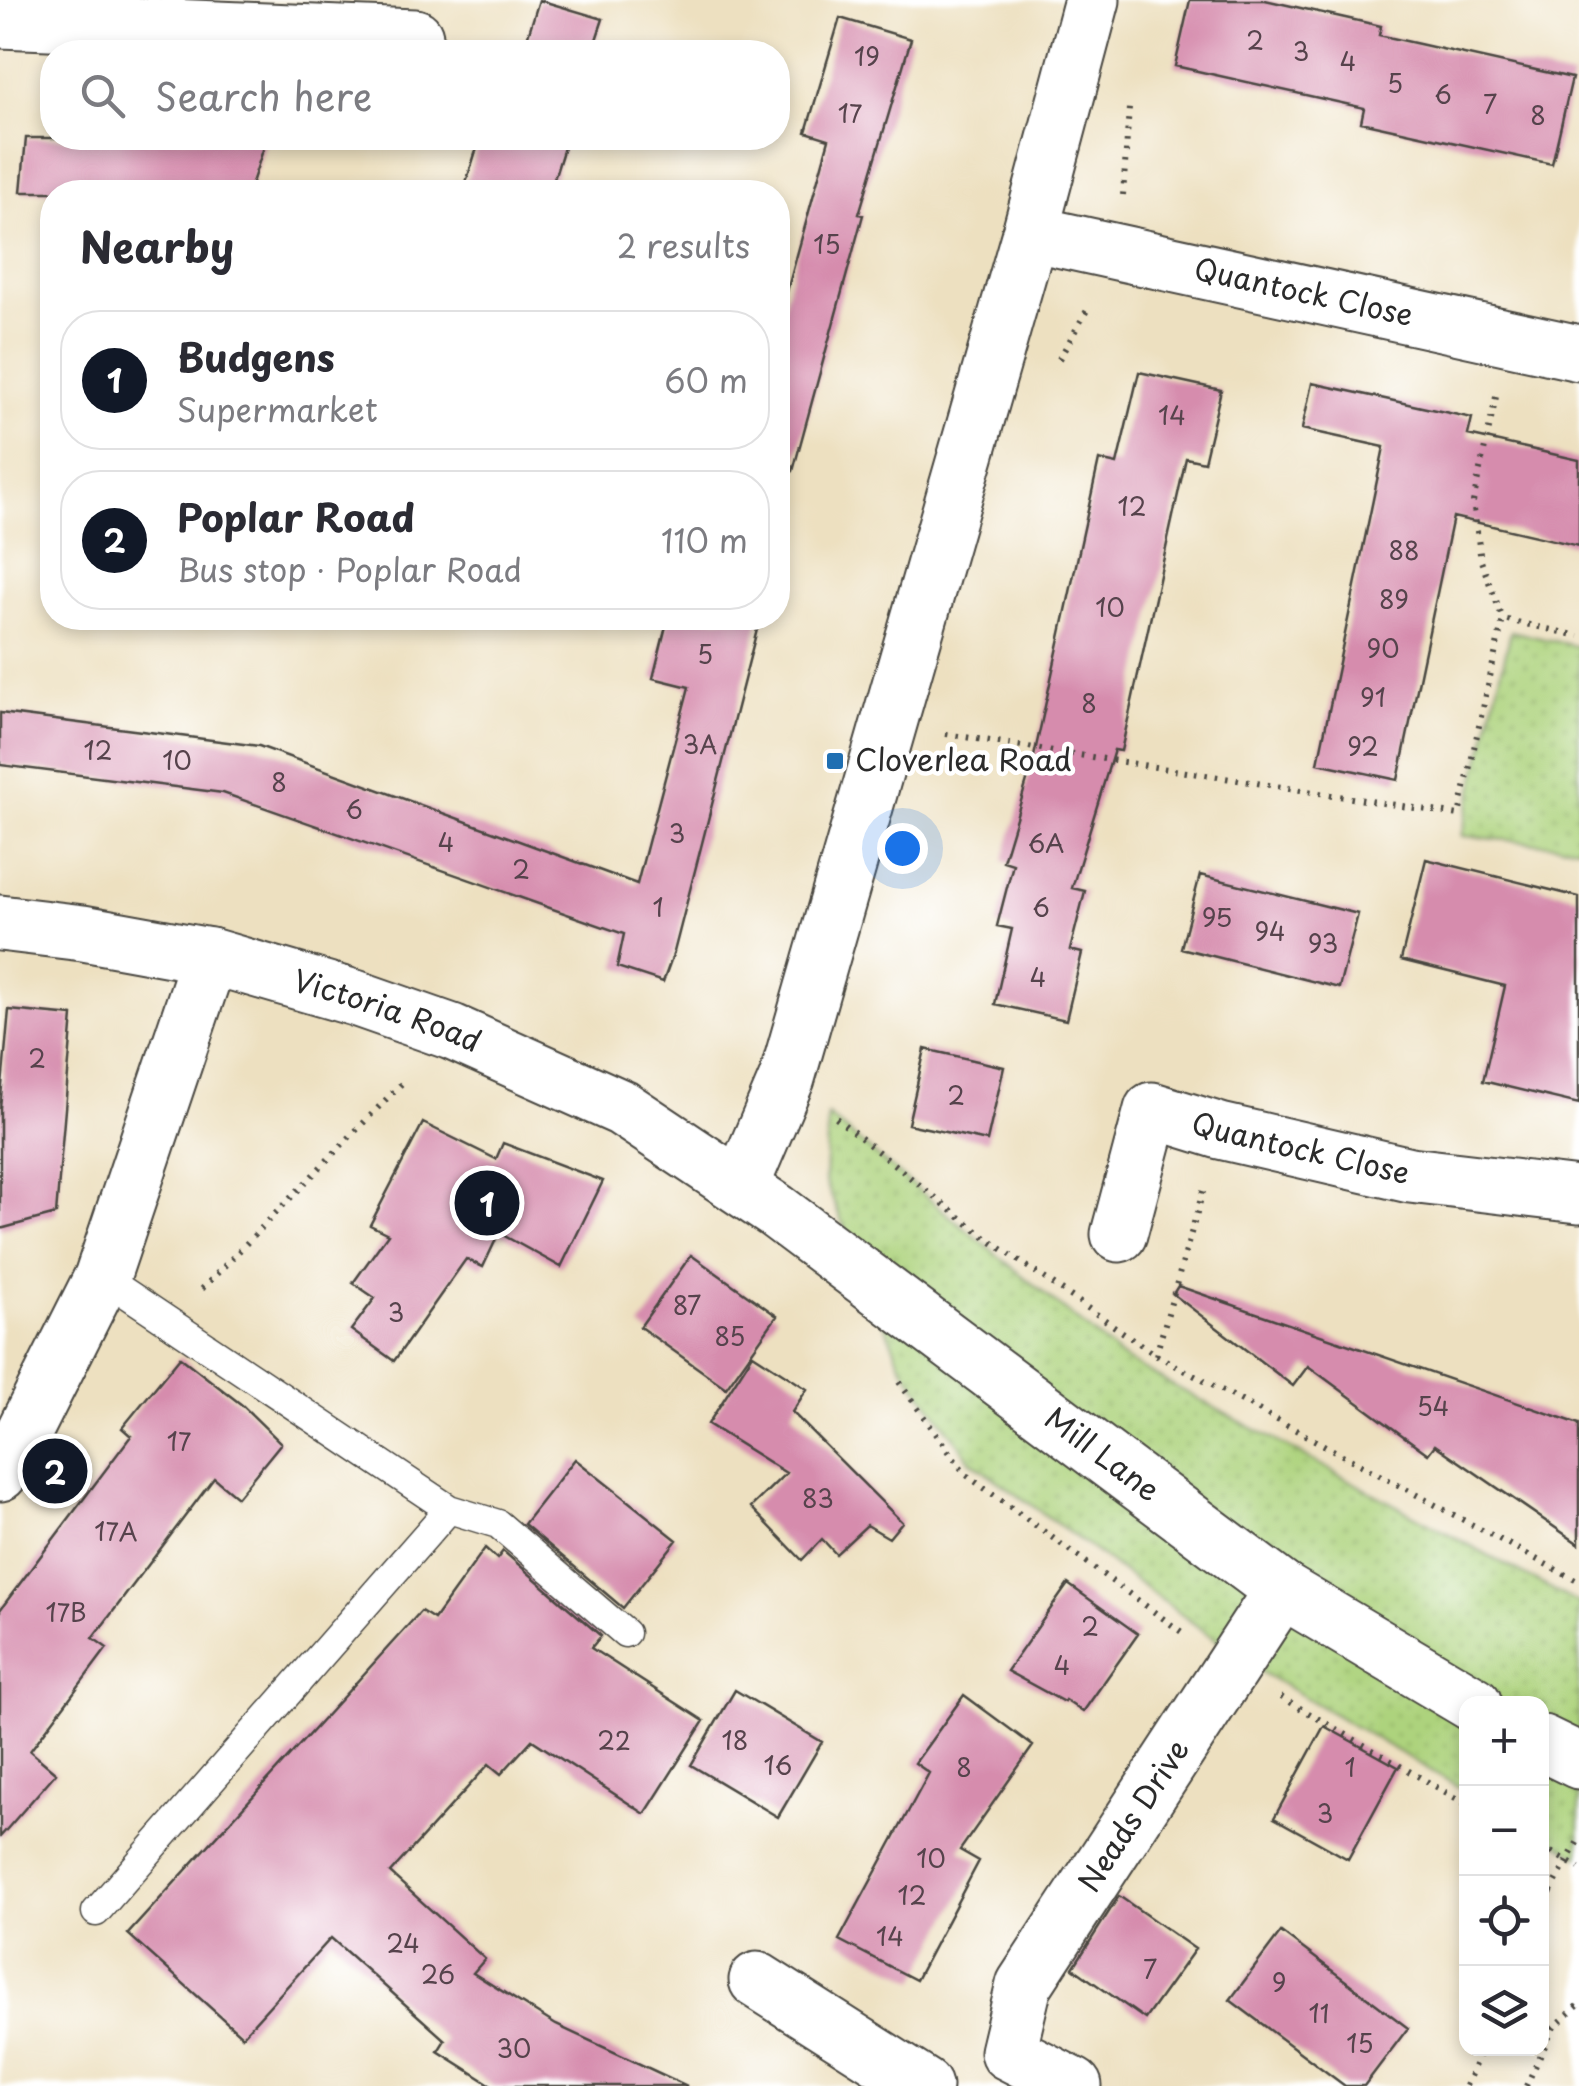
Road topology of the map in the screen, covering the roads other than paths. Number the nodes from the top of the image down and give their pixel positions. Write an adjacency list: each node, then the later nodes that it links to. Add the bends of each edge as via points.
1 (1092, 0): 4 (street)
2 (0, 20): 3 (street)
3 (417, 30)
4 (1030, 233): 5 (street, Quantock Close); 8 (street, via 787,1078)
5 (1579, 353)
6 (0, 923): 7 (street, Victoria Road)
7 (210, 956): 8 (street, Victoria Road, via 452,1032 622,1108); 11 (street)
8 (741, 1186): 14 (street, Mill Lane)
9 (1579, 1195): 10 (street, Quantock Close, via 1410,1175 1152,1110)
10 (1119, 1234)
11 (102, 1277): 12 (street); 13 (lane)
12 (0, 1473)
13 (450, 1508): 15 (lane, via 498,1524); 19 (lane)
14 (1282, 1590): 16 (street, Mill Lane); 21 (street, Neads Drive, via 1024,1984)
15 (625, 1632)
16 (1461, 1696)
17 (1549, 1746): 18 (street)
18 (1579, 1761)
19 (96, 1912)
20 (757, 1980): 22 (street)
21 (993, 2069): 23 (street, Neads Drive)
22 (924, 2086)
23 (1074, 2086)

